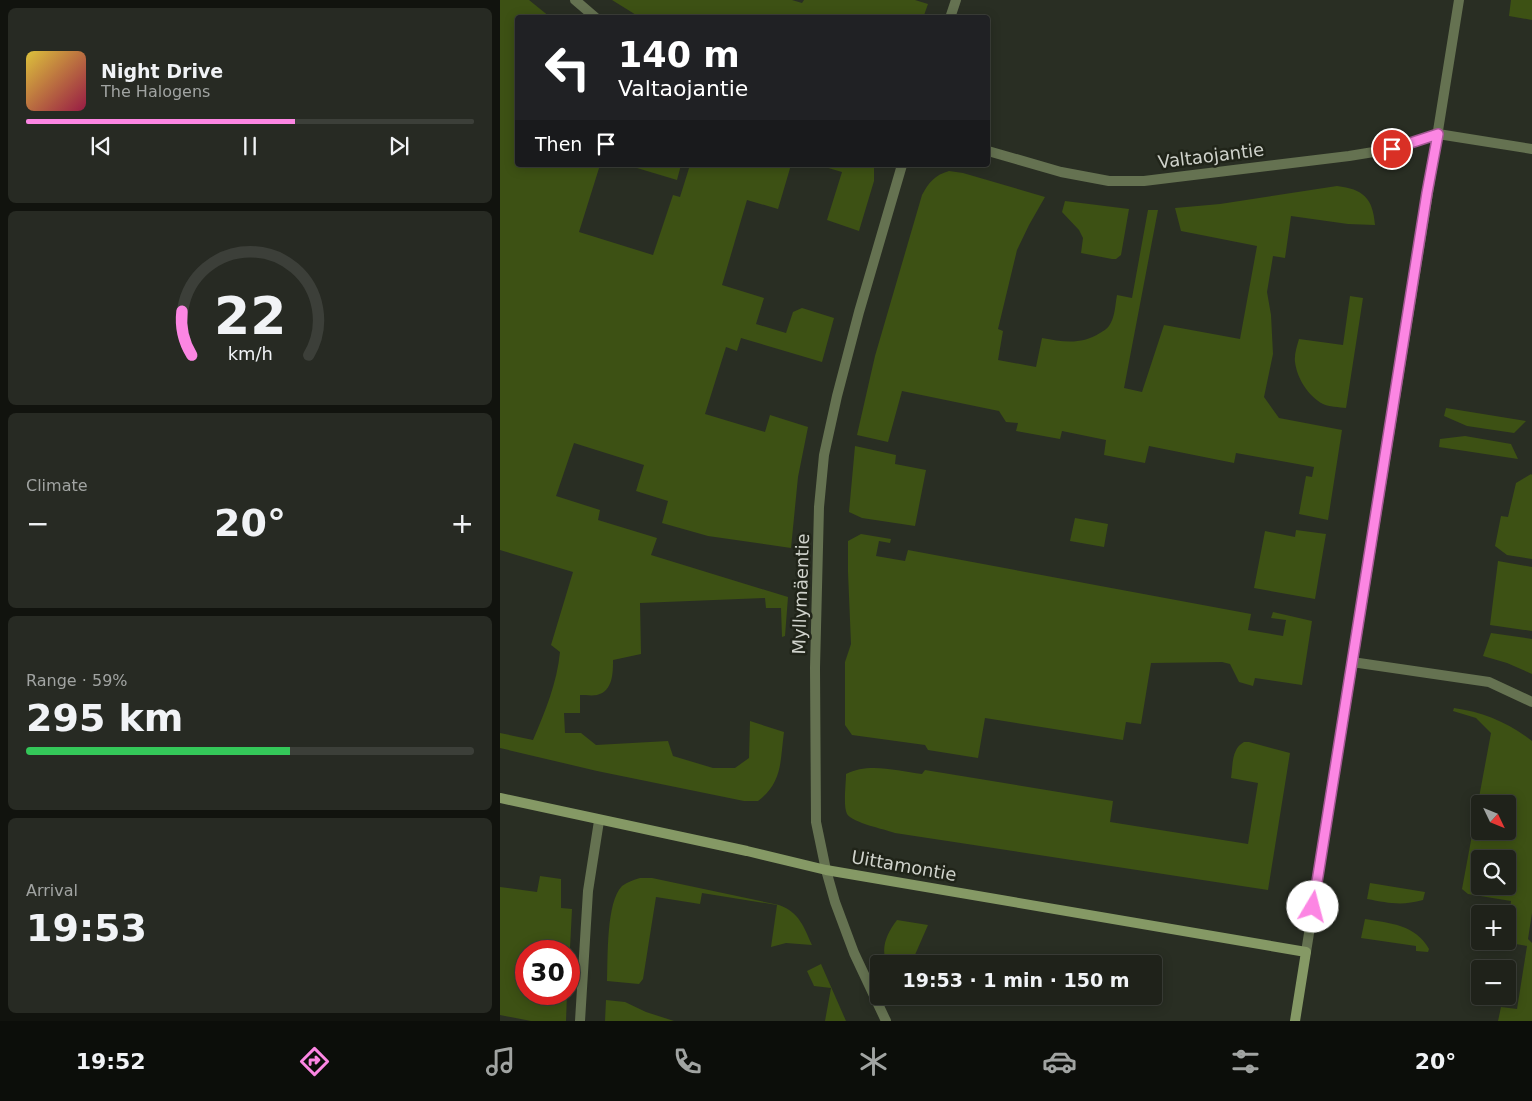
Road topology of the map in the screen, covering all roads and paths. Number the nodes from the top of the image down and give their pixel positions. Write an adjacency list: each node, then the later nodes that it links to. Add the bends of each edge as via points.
1 (575, 0): 4 (street)
2 (956, 0): 5 (street)
3 (1458, 0): 6 (street)
4 (592, 15)
5 (951, 15)
6 (1438, 134): 7 (street); 8 (street, Valtaojantie, via 1392,149 1349,156 1144,181 1108,181 1061,172); 10 (street)
7 (1532, 149)
8 (990, 152)
9 (901, 167): 14 (street, Myllymäentie, via 859,312 824,456 819,507 815,668 816,822)
10 (1352, 662): 11 (street, via 1489,682); 15 (street)
11 (1532, 702)
12 (500, 798): 13 (street, Uittamontie)
13 (600, 821): 14 (street, Uittamontie); 16 (street, via 588,891)
14 (826, 870): 15 (street, Uittamontie); 17 (street, Myllymäentie, via 854,953)
15 (1306, 952): 18 (street)
16 (580, 1021)
17 (886, 1021)
18 (1295, 1021)

